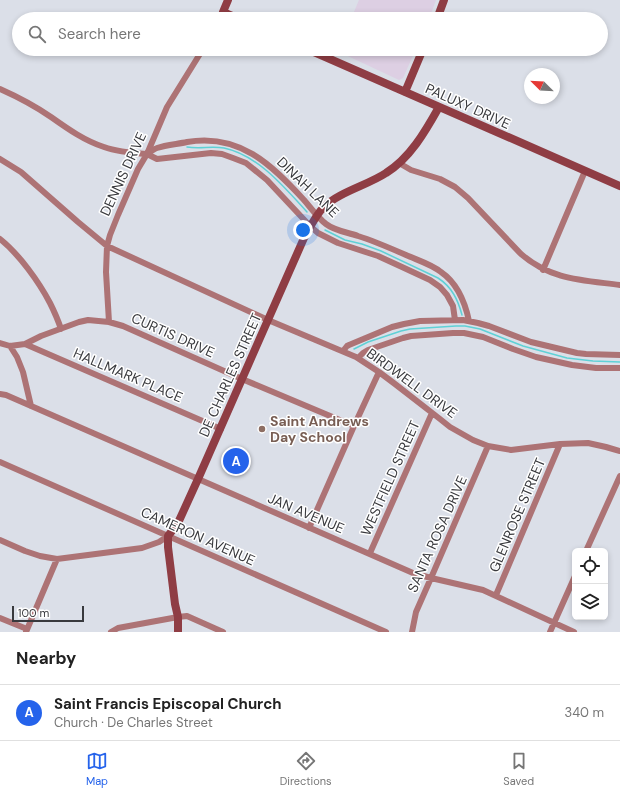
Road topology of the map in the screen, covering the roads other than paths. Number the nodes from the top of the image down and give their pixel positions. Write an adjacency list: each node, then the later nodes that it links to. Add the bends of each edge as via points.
1 (228, 0): 3 (street)
2 (444, 0): 4 (street)
3 (222, 12)
4 (440, 12)
5 (199, 56): 11 (street, DENNIS DRIVE, via 167,108)
6 (323, 56): 9 (street, PALUXY DRIVE)
7 (420, 56): 9 (street)
8 (0, 89): 11 (street, DINAH LANE, via 32,105 92,142 121,152)
9 (405, 92): 10 (street, PALUXY DRIVE)
10 (438, 107): 13 (street, DE CHARLES STREET, via 414,147); 14 (street, PALUXY DRIVE)
11 (147, 154): 16 (street, DINAH LANE, via 158,148 197,140 229,143 260,159); 17 (street, DINAH LANE, via 157,159 211,153 222,154 246,163 267,180); 19 (street, DENNIS DRIVE, via 120,209)
12 (0, 159): 19 (street, BIRDWELL DRIVE, via 21,172)
13 (399, 163): 16 (street, DE CHARLES STREET, via 386,173 337,198); 20 (street, via 455,188 468,198 520,254)
14 (585, 171): 15 (street, PALUXY DRIVE); 20 (street)
15 (620, 186)
16 (318, 215): 17 (street, DE CHARLES STREET); 24 (street, DINAH LANE, via 338,230 376,242 442,272 460,292)
17 (310, 226): 22 (street, DE CHARLES STREET); 23 (street, DINAH LANE, via 338,243 378,256 430,280 447,295 453,306)
18 (0, 239): 26 (street, via 37,282 50,302)
19 (107, 246): 22 (street, BIRDWELL DRIVE); 25 (street, DENNIS DRIVE)
20 (543, 270): 21 (street, via 563,277)
21 (620, 285)
22 (268, 320): 30 (street, BIRDWELL DRIVE); 35 (street, DE CHARLES STREET)
23 (455, 320): 24 (street); 30 (street, via 420,321 398,325 368,336 349,345)
24 (469, 321): 31 (street, via 531,342 577,353)
25 (109, 322): 26 (street, CURTIS DRIVE, via 88,320); 35 (street, CURTIS DRIVE)
26 (61, 329): 28 (street, CURTIS DRIVE)
27 (0, 343): 29 (street, CURTIS DRIVE)
28 (25, 344): 29 (street, CURTIS DRIVE); 40 (street, HALLMARK PLACE)
29 (10, 346): 37 (street, via 18,357)
30 (343, 351): 32 (street, BIRDWELL DRIVE)
31 (620, 355)
32 (358, 358): 33 (street, via 368,350 403,338 464,333 483,337 536,357 572,365); 34 (street, BIRDWELL DRIVE)
33 (620, 368)
34 (379, 372): 38 (street, BIRDWELL DRIVE); 39 (street)
35 (242, 379): 39 (street, CURTIS DRIVE); 40 (street, DE CHARLES STREET)
36 (0, 394): 37 (street, JAN AVENUE)
37 (31, 406): 46 (street, JAN AVENUE)
38 (432, 413): 42 (street, BIRDWELL DRIVE, via 450,427); 51 (street, WESTFIELD STREET)
39 (354, 426): 47 (street)
40 (221, 429): 46 (street, DE CHARLES STREET)
41 (560, 444): 42 (street, BIRDWELL DRIVE, via 512,450); 43 (street, BIRDWELL DRIVE, via 588,443); 55 (street, GLENROSE STREET)
42 (488, 446): 53 (street, SANTA ROSA DRIVE)
43 (620, 451)
44 (0, 462): 48 (street, CAMERON AVENUE)
45 (620, 476): 50 (street)
46 (198, 479): 47 (street, JAN AVENUE); 48 (street, DE CHARLES STREET, via 178,523)
47 (309, 528): 51 (street, JAN AVENUE)
48 (168, 536): 52 (street, DE CHARLES STREET, via 142,548); 56 (street); 63 (street, CAMERON AVENUE)
49 (0, 540): 52 (street, DE CHARLES STREET, via 25,551)
50 (587, 548)
51 (370, 553): 53 (street, JAN AVENUE, via 413,573)
52 (57, 559): 59 (street)
53 (431, 578): 55 (street, JAN AVENUE); 64 (street, SANTA ROSA DRIVE, via 416,612)
54 (572, 583): 58 (street)
55 (496, 595): 58 (street, JAN AVENUE)
56 (178, 616): 60 (street, via 118,628); 61 (street); 62 (street, via 187,616)
57 (0, 618): 59 (street)
58 (554, 623): 65 (street); 66 (street, JAN AVENUE)
59 (26, 631)
60 (111, 632)
61 (178, 632)
62 (222, 632)
63 (386, 632)
64 (412, 632)
65 (550, 632)
66 (574, 632)

